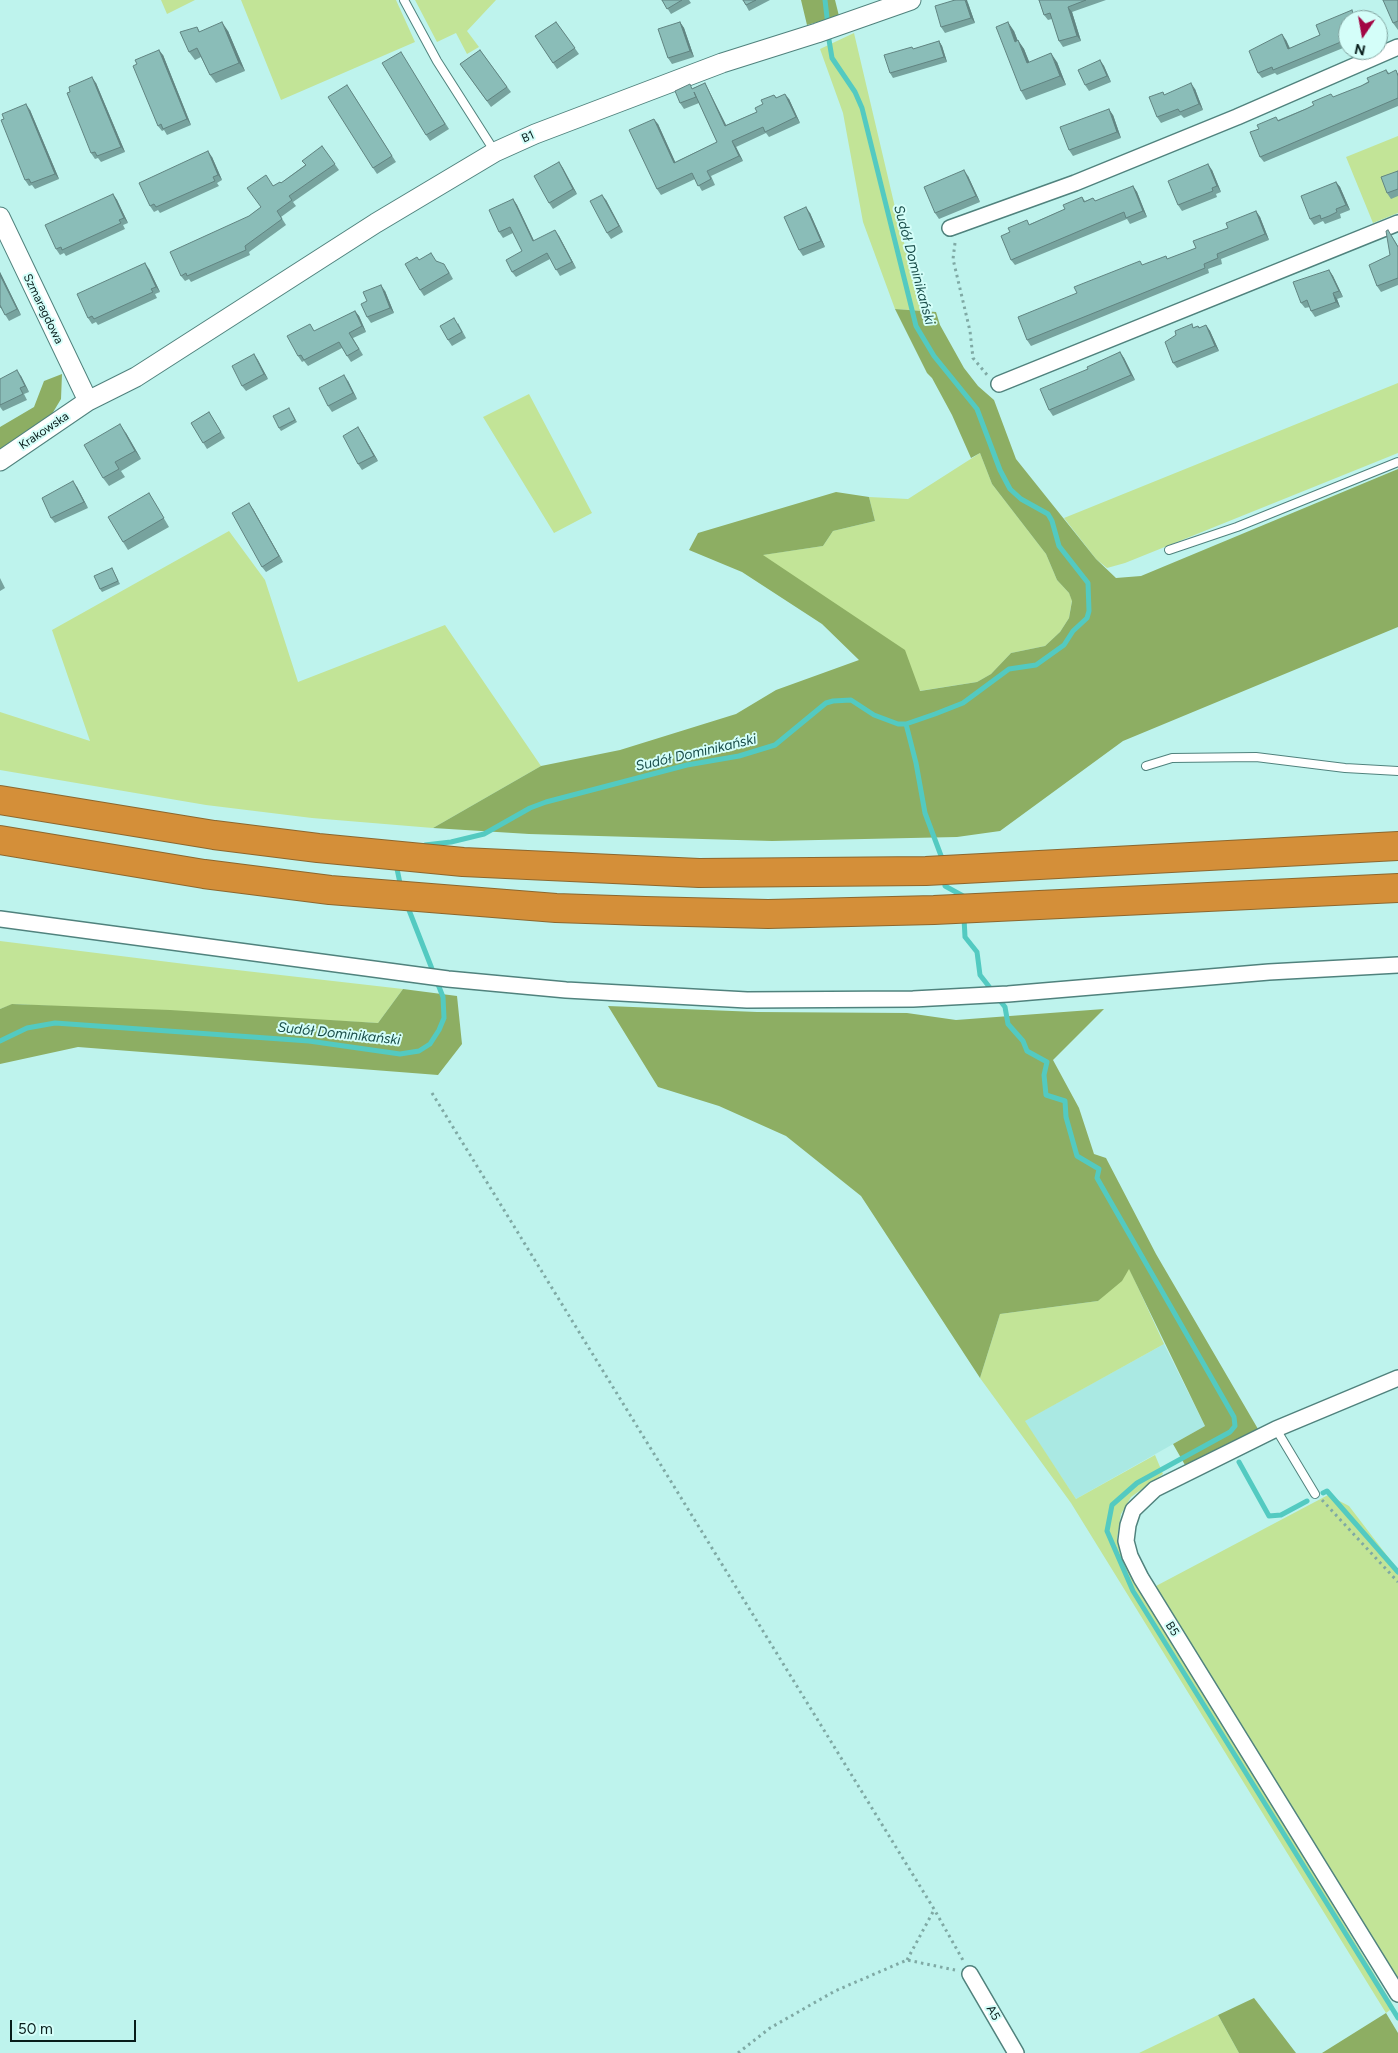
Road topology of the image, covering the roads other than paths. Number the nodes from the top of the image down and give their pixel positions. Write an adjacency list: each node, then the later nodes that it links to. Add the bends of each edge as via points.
1 (404, 0): 5 (lane, via 437,61)
2 (911, 0): 3 (street, B1)
3 (889, 4): 5 (street, B1, via 817,33 722,62)
4 (1398, 47): 8 (street, via 1076,183)
5 (496, 152): 9 (street, B1, via 376,222)
6 (0, 217): 11 (street, Szmaragdowa)
7 (1398, 223): 10 (street)
8 (955, 226)
9 (181, 349): 11 (street, Krakowska)
10 (999, 384)
11 (88, 401): 12 (street, Krakowska)
12 (0, 460)
13 (1398, 462): 14 (lane)
14 (1169, 550)
15 (1146, 766): 16 (lane, via 1172,758 1256,757)
16 (1398, 771)
17 (0, 800): 19 (highway, via 309,847 463,862 700,873 926,871)
18 (0, 840): 20 (highway, via 194,873 330,890 556,908 768,914 934,910)
19 (1398, 846)
20 (1398, 888)
21 (0, 919): 22 (street, via 448,979 566,990 747,1000 913,999 1008,994 1269,972)
22 (1398, 965)
23 (1398, 1378): 24 (street, B5)
24 (1276, 1428): 25 (lane); 27 (street, B5, via 1149,1493 1130,1517 1126,1532 1127,1549 1141,1578)
25 (1315, 1494)
26 (970, 1974): 28 (street, A5)
27 (1398, 1994)
28 (1016, 2053)

